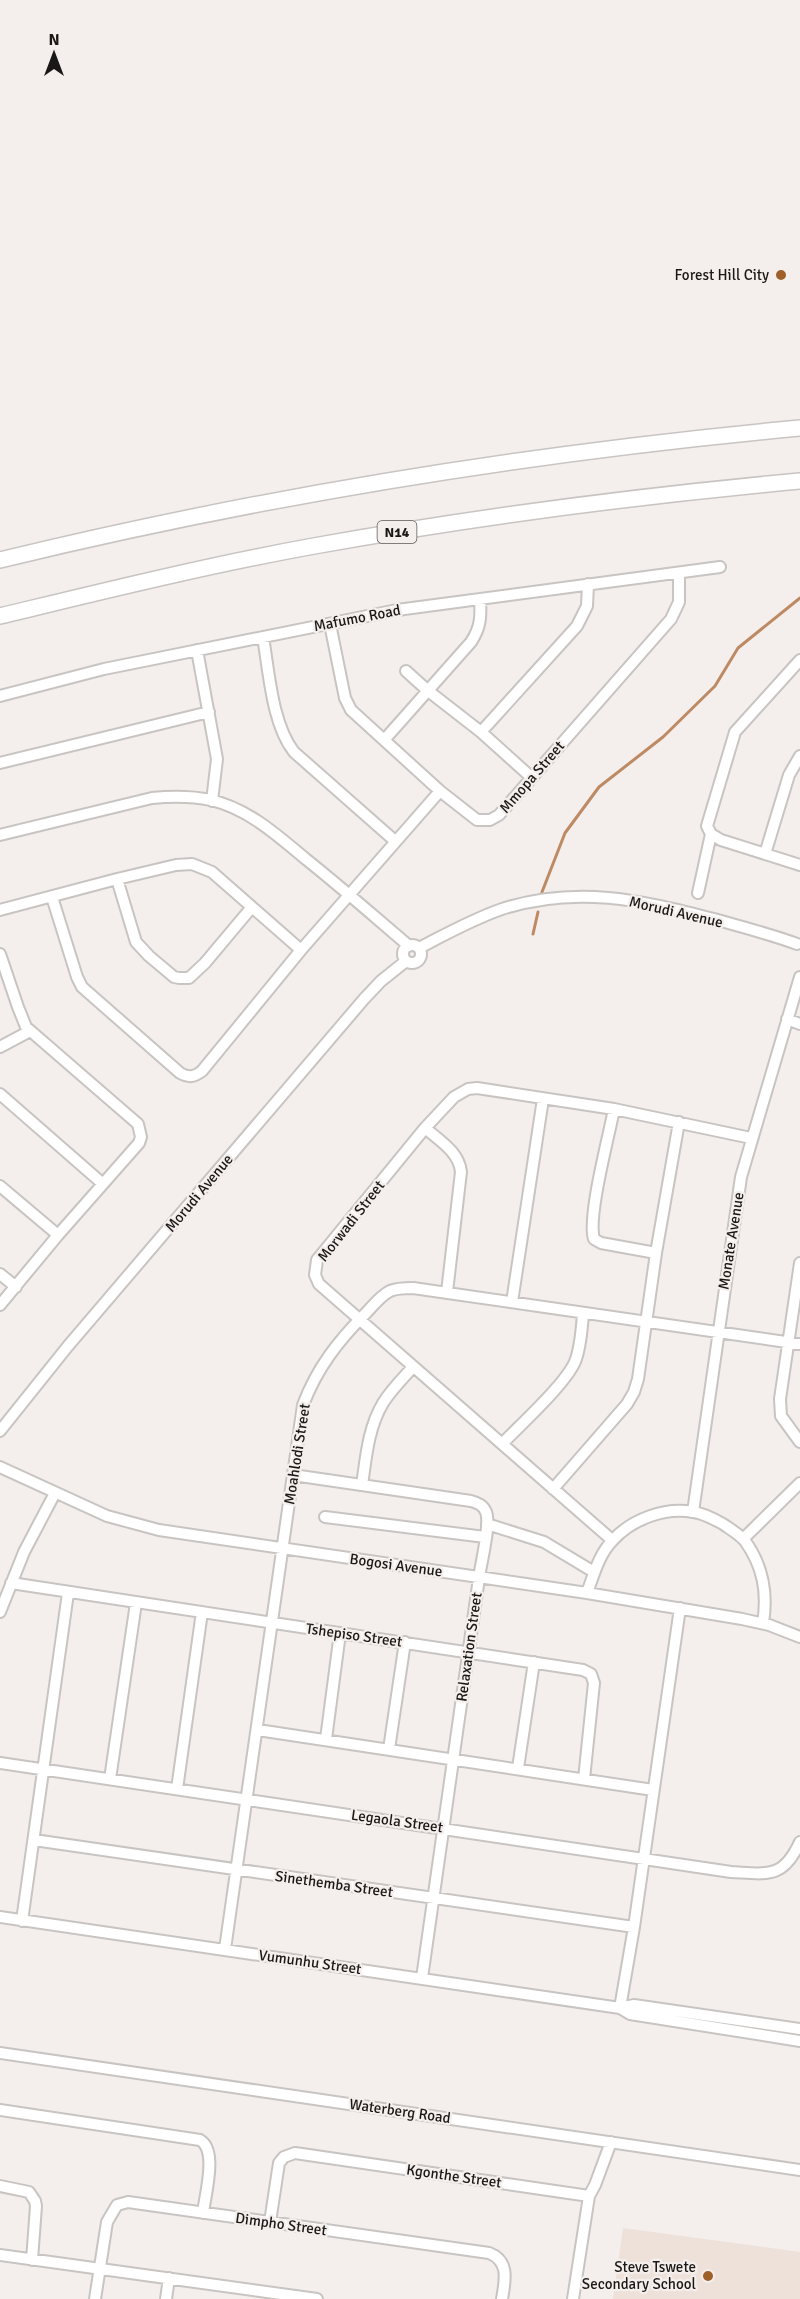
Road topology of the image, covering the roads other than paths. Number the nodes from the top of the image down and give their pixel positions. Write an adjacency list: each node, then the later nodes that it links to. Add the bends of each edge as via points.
1 (800, 428): 3 (highway, via 486,464 309,494)
2 (800, 481): 8 (highway, N14, via 634,498 325,544)
3 (0, 560)
4 (720, 567): 5 (street, Mafumo Road)
5 (679, 573): 6 (street, Mafumo Road); 21 (street, Mmopa Street, via 679,602 671,619)
6 (588, 585): 7 (street, Mafumo Road); 17 (street, via 586,612 577,626)
7 (480, 599): 9 (street, Mafumo Road); 14 (street, via 477,633)
8 (0, 616)
9 (330, 624): 10 (street, Mafumo Road); 18 (street, Mmopa Street, via 349,706)
10 (263, 637): 11 (street, Mafumo Road); 26 (street, via 288,745)
11 (197, 650): 15 (street, Mafumo Road); 16 (street)
12 (800, 660): 24 (street, via 733,736 708,821)
13 (406, 671): 14 (street)
14 (426, 690): 17 (street); 18 (street)
15 (0, 696)
16 (209, 712): 20 (street); 23 (street, via 217,763)
17 (481, 732): 21 (street)
18 (385, 739): 22 (street, Mmopa Street)
19 (800, 756): 27 (street, via 789,775)
20 (0, 763)
21 (531, 777): 22 (street, Mmopa Street, via 499,815 484,821 477,820)
22 (440, 790): 26 (street)
23 (212, 801): 25 (street, via 152,798); 31 (street, via 264,824)
24 (711, 834): 27 (street); 30 (street)
25 (0, 835)
26 (395, 841): 31 (street)
27 (765, 854): 28 (street)
28 (800, 865)
29 (117, 879): 32 (street); 33 (street, via 192,864 212,872); 33 (street, via 140,948 174,977 189,978)
30 (698, 893)
31 (350, 894): 36 (street); 37 (street)
32 (52, 897): 34 (street); 37 (street, via 82,987 180,1072 192,1077 202,1071)
33 (252, 907): 37 (street)
34 (0, 910)
35 (799, 946): 36 (street, Morudi Avenue, via 656,903 591,896 502,909)
36 (414, 947): 67 (street, Morudi Avenue, via 421,954 419,961 406,961 381,981)
37 (302, 950)
38 (0, 954): 39 (street)
39 (2, 974): 43 (street)
40 (800, 977): 41 (street, Monate Avenue)
41 (787, 1019): 42 (street); 50 (street, Monate Avenue)
42 (800, 1024)
43 (30, 1031): 44 (street); 51 (street, via 138,1124 139,1143)
44 (0, 1047)
45 (0, 1094): 51 (street)
46 (543, 1099): 47 (street, Morwadi Street); 49 (street, Morwadi Street, via 468,1089 454,1097); 59 (street)
47 (614, 1109): 48 (street, Morwadi Street); 54 (street, via 592,1233 602,1243)
48 (680, 1122): 50 (street, Morwadi Street); 54 (street)
49 (425, 1128): 58 (street, via 460,1164); 62 (street, Morwadi Street, via 317,1260 315,1275 319,1284)
50 (752, 1138): 64 (street, Monate Avenue, via 737,1201)
51 (103, 1184): 53 (street)
52 (0, 1186): 53 (street)
53 (58, 1235): 57 (street)
54 (656, 1253): 63 (street)
55 (799, 1270): 65 (street)
56 (0, 1274): 57 (street)
57 (16, 1287): 60 (street)
58 (447, 1292): 59 (street, Moahlodi Street); 62 (street, Moahlodi Street, via 393,1290)
59 (512, 1302): 61 (street, Moahlodi Street)
60 (0, 1305)
61 (583, 1313): 63 (street, Moahlodi Street); 69 (street, via 576,1361 568,1376)
62 (358, 1320): 66 (street, Morwadi Street); 71 (street, Moahlodi Street, via 326,1358 309,1390)
63 (647, 1323): 64 (street, Moahlodi Street); 73 (street, via 631,1399)
64 (718, 1332): 65 (street, Moahlodi Street); 76 (street, Monate Avenue)
65 (794, 1343): 68 (street, via 780,1407 781,1416)
66 (413, 1367): 69 (street, Morwadi Street); 72 (street, via 377,1415)
67 (0, 1431)
68 (800, 1442)
69 (502, 1444): 73 (street, Morwadi Street)
70 (0, 1467): 75 (street, Bogosi Avenue)
71 (293, 1475): 72 (street); 82 (street, Moahlodi Street)
72 (362, 1485): 78 (street, via 478,1503 485,1511)
73 (553, 1489): 81 (street, Morwadi Street)
74 (798, 1489): 80 (street)
75 (55, 1493): 82 (street, Bogosi Avenue, via 141,1527); 85 (street)
76 (693, 1512): 80 (street, via 711,1518); 81 (street, via 643,1519)
77 (325, 1517): 79 (street)
78 (487, 1524): 79 (street, Relaxation Street); 83 (street, via 544,1542)
79 (485, 1537): 84 (street, Relaxation Street)
80 (743, 1539): 93 (street, via 757,1561 765,1586)
81 (612, 1540): 83 (street)
82 (282, 1549): 84 (street, Bogosi Avenue); 92 (street, Moahlodi Street)
83 (594, 1572): 87 (street)
84 (479, 1578): 87 (street, Bogosi Avenue); 97 (street, Relaxation Street)
85 (11, 1583): 86 (street, Tshepiso Street); 90 (street)
86 (68, 1593): 88 (street, Tshepiso Street); 105 (street)
87 (587, 1593): 89 (street, Bogosi Avenue)
88 (136, 1603): 91 (street, Tshepiso Street); 106 (street)
89 (680, 1608): 93 (street, Bogosi Avenue); 109 (street)
90 (0, 1612)
91 (202, 1612): 92 (street, Tshepiso Street); 108 (street)
92 (271, 1623): 94 (street, Tshepiso Street); 99 (street, Moahlodi Street)
93 (763, 1623): 95 (street, Bogosi Avenue)
94 (340, 1633): 96 (street, Tshepiso Street); 100 (street)
95 (800, 1637)
96 (405, 1642): 97 (street, Tshepiso Street); 101 (street)
97 (468, 1652): 98 (street, Tshepiso Street); 102 (street, Relaxation Street)
98 (534, 1662): 104 (street); 107 (street, Tshepiso Street, via 583,1670 594,1678)
99 (258, 1730): 100 (street); 110 (street, Moahlodi Street)
100 (326, 1739): 101 (street)
101 (389, 1749): 102 (street)
102 (453, 1759): 104 (street); 111 (street, Relaxation Street)
103 (0, 1763): 105 (street, Legaola Street)
104 (518, 1768): 107 (street)
105 (42, 1769): 106 (street, Legaola Street); 112 (street)
106 (110, 1779): 108 (street, Legaola Street)
107 (584, 1779): 109 (street)
108 (177, 1789): 110 (street, Legaola Street)
109 (653, 1790): 114 (street)
110 (246, 1799): 111 (street, Legaola Street); 116 (street, Moahlodi Street)
111 (444, 1828): 114 (street, Legaola Street); 117 (street, Relaxation Street)
112 (34, 1840): 116 (street, Sinethemba Street); 119 (street)
113 (800, 1842): 115 (street)
114 (644, 1857): 115 (street, Legaola Street, via 755,1873 773,1872); 120 (street)
115 (795, 1863)
116 (236, 1870): 117 (street, Sinethemba Street); 121 (street, Moahlodi Street)
117 (433, 1898): 120 (street, Sinethemba Street); 122 (street, Relaxation Street)
118 (0, 1917): 119 (street, Vumunhu Street)
119 (22, 1921): 121 (street, Vumunhu Street)
120 (634, 1927): 123 (street)
121 (225, 1949): 122 (street, Vumunhu Street)
122 (422, 1978): 123 (street, Vumunhu Street)
123 (620, 2008): 124 (street, Vumunhu Street, via 634,2005); 125 (street, Vumunhu Street, via 630,2014)
124 (800, 2029)
125 (800, 2041)
126 (0, 2053): 128 (street, Waterberg Road)
127 (0, 2110): 132 (street, via 200,2140 208,2146 210,2158)
128 (611, 2142): 129 (street, Waterberg Road); 131 (street)
129 (800, 2170)
130 (0, 2186): 135 (street, via 29,2192 35,2200)
131 (589, 2196): 133 (street, Kgonthe Street, via 295,2153 279,2163); 142 (street)
132 (203, 2213): 133 (street, Dimpho Street); 136 (street, Dimpho Street, via 134,2203 117,2205 106,2222)
133 (270, 2222): 141 (street, Dimpho Street, via 489,2253 499,2258 504,2267)
134 (0, 2255): 135 (street)
135 (32, 2260): 136 (street)
136 (99, 2268): 137 (street); 138 (street, Dimpho Street)
137 (169, 2278): 139 (street); 140 (street)
138 (95, 2299)
139 (166, 2299)
140 (317, 2299)
141 (502, 2299)
142 (573, 2299)

